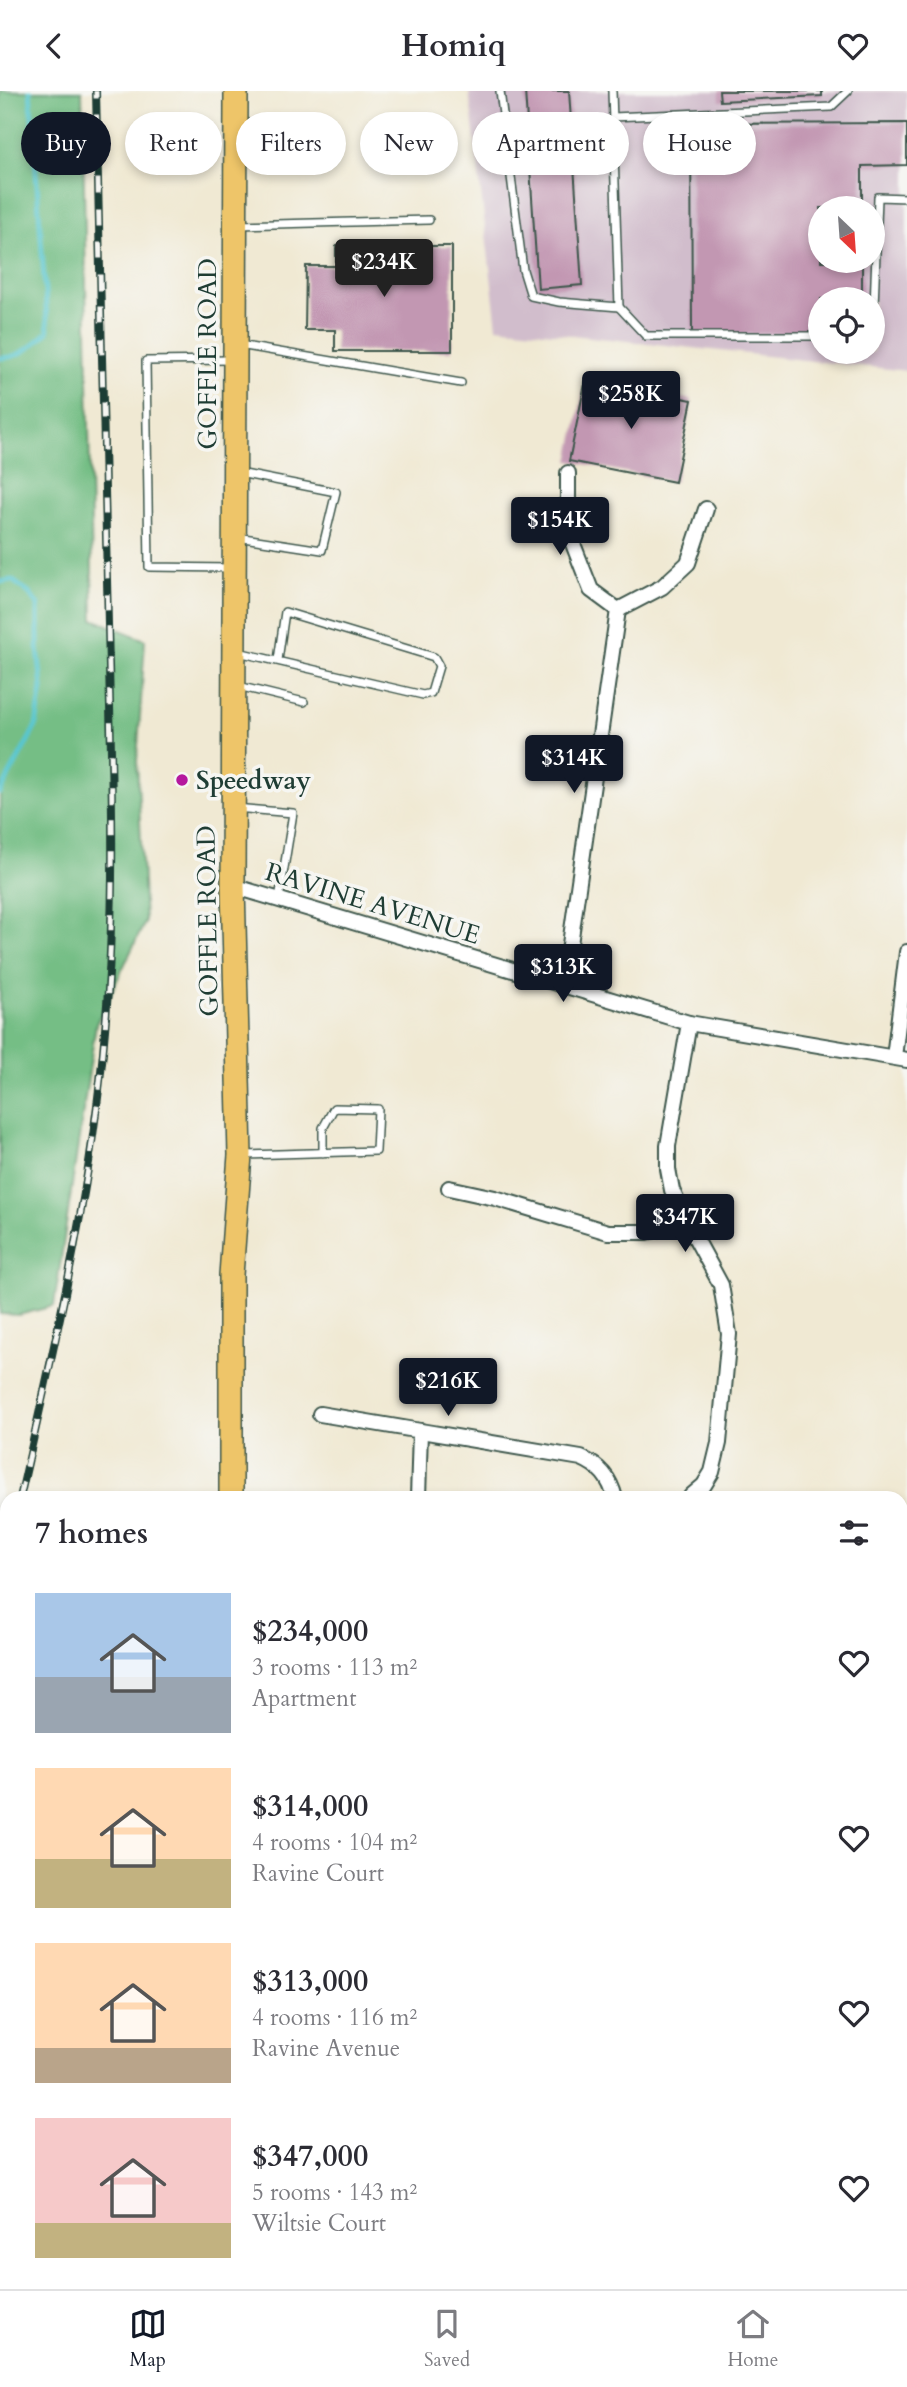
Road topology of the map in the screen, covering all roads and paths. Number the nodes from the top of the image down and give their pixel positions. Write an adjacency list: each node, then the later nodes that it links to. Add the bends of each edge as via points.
1 (236, 91): 10 (main road, GOFFLE ROAD)
2 (500, 91): 12 (lane, via 523,270 531,296)
3 (612, 91): 5 (lane)
4 (848, 91): 6 (lane, via 831,107)
5 (613, 112)
6 (629, 116)
7 (615, 175): 12 (lane)
8 (907, 198): 11 (lane, via 878,197)
9 (429, 220): 10 (lane)
10 (235, 226): 14 (main road, GOFFLE ROAD)
11 (875, 287)
12 (619, 307): 13 (lane, via 646,336)
13 (808, 336)
14 (235, 352): 15 (lane); 16 (main road, GOFFLE ROAD); 20 (lane, via 146,361 149,567)
15 (461, 383)
16 (235, 472): 19 (main road, GOFFLE ROAD); 19 (lane, via 336,492 322,550)
17 (568, 473): 21 (street, via 568,531 592,590)
18 (706, 509): 21 (street, via 688,563 662,587)
19 (235, 537): 20 (main road, GOFFLE ROAD)
20 (235, 568): 22 (main road, GOFFLE ROAD)
21 (618, 610): 30 (street)
22 (234, 652): 23 (lane); 24 (main road, GOFFLE ROAD)
23 (278, 660): 23 (lane, via 423,695 431,693 439,666 434,657 285,612)
24 (234, 685): 25 (lane); 26 (main road, GOFFLE ROAD)
25 (304, 702)
26 (233, 808): 27 (main road, GOFFLE ROAD); 28 (lane, via 293,813)
27 (233, 886): 28 (street, RAVINE AVENUE); 34 (main road, GOFFLE ROAD)
28 (279, 900): 30 (street, RAVINE AVENUE)
29 (907, 952): 32 (street)
30 (564, 986): 31 (street, RAVINE AVENUE)
31 (689, 1023): 32 (street, RAVINE AVENUE); 36 (street, via 668,1146 672,1190)
32 (900, 1058)
33 (323, 1153): 33 (lane, via 376,1151 378,1109 334,1108 323,1128); 34 (lane)
34 (240, 1155): 39 (main road, GOFFLE ROAD, via 230,1275)
35 (449, 1188): 36 (street, via 608,1232 647,1232)
36 (683, 1215): 42 (street, via 721,1285 729,1334 719,1443 712,1472)
37 (320, 1414): 38 (street)
38 (420, 1431): 40 (street); 41 (street, via 571,1456 593,1463)
39 (231, 1491)
40 (418, 1491)
41 (613, 1491)
42 (695, 1491)

